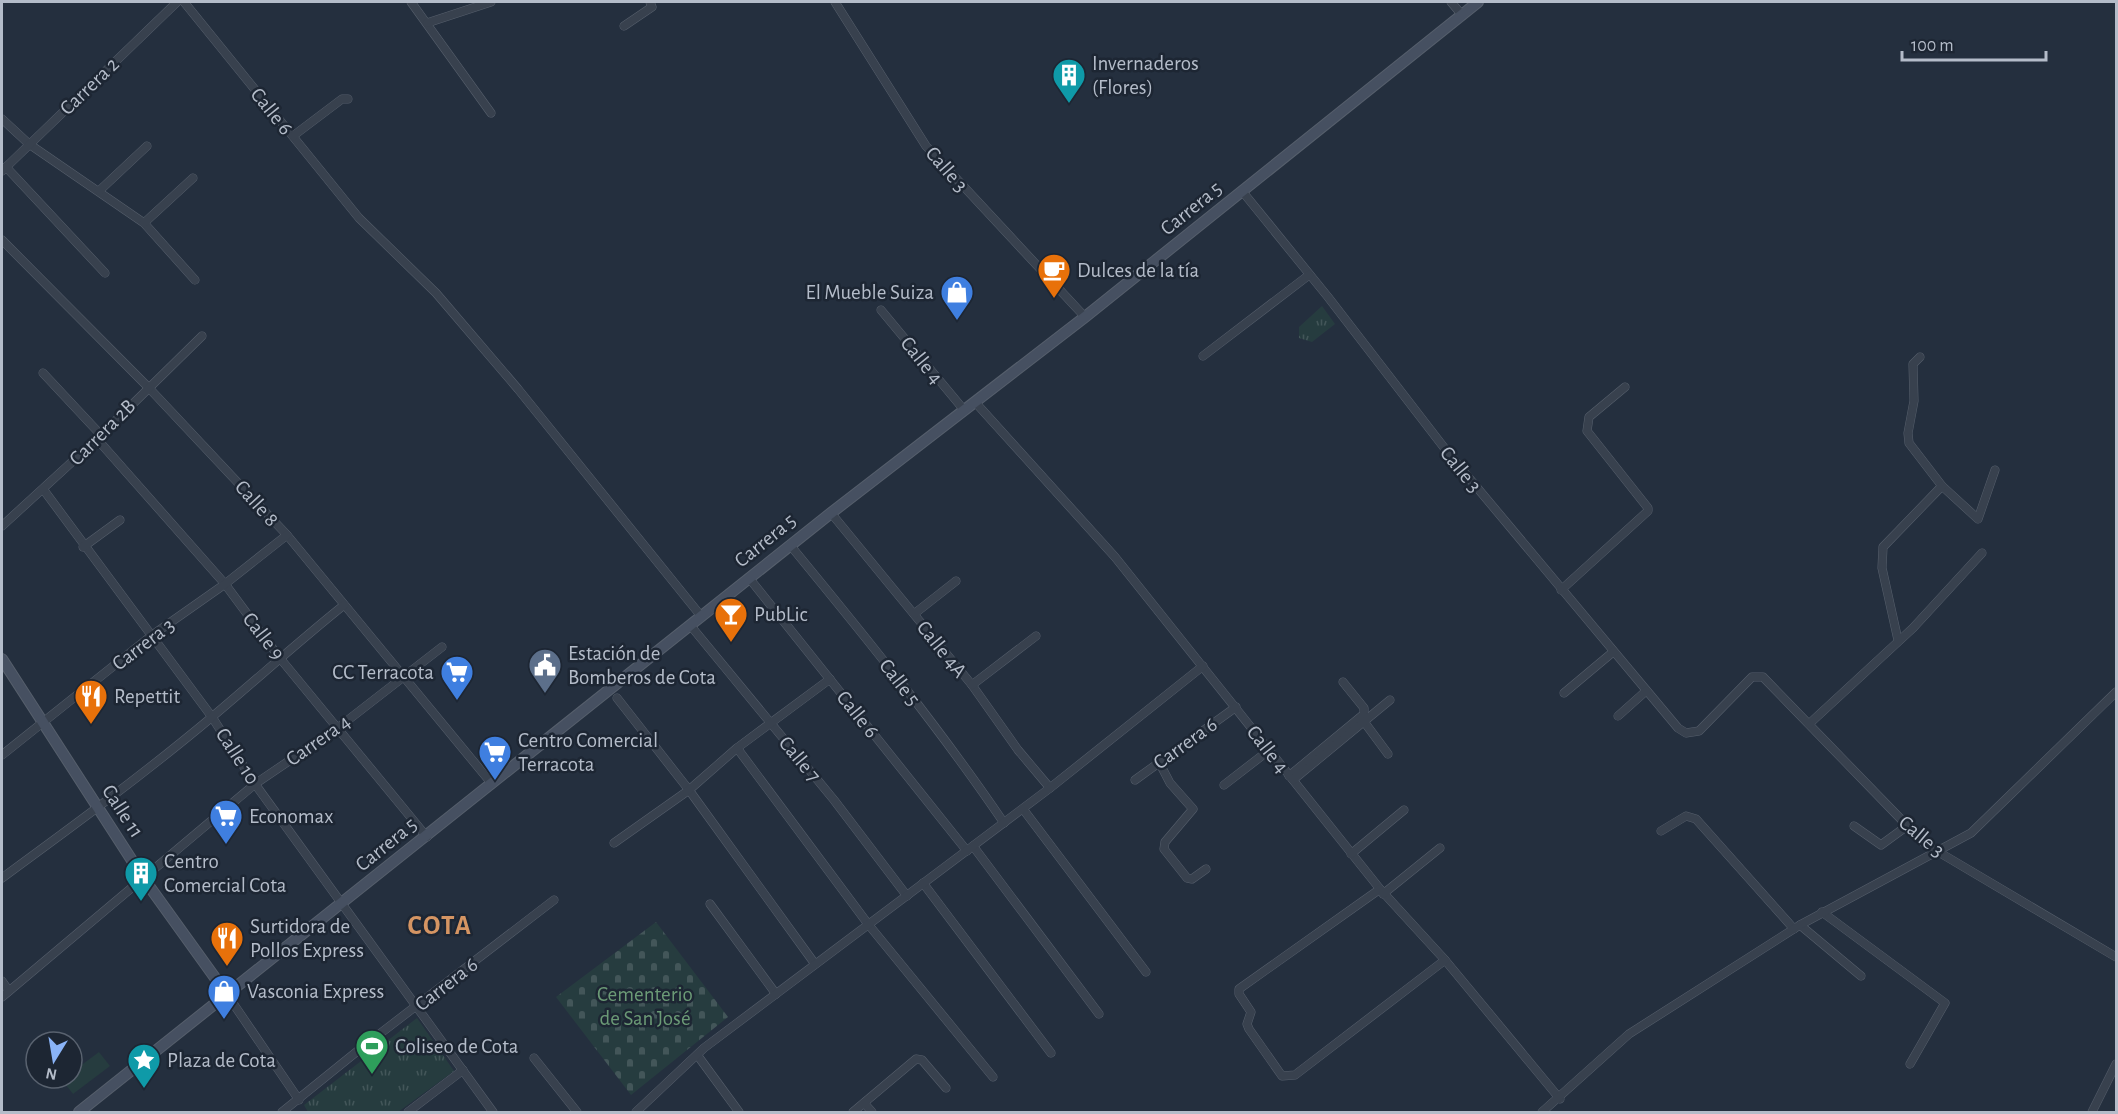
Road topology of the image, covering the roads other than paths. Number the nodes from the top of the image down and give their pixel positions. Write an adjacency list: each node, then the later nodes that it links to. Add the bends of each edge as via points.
1 (177, 2): 16 (street, Carrera 2)
2 (184, 2): 15 (street, Calle 6)
3 (411, 2): 10 (street)
4 (491, 2): 10 (street)
5 (835, 2): 28 (street, Calle 3, via 926,146)
6 (1451, 2): 9 (street)
7 (1478, 2): 9 (main road, Carrera 5)
8 (651, 4): 11 (street)
9 (1462, 15): 21 (main road, Carrera 5)
10 (427, 23): 13 (street)
11 (624, 26)
12 (348, 99): 15 (street, via 342,99)
13 (491, 113)
14 (2, 119): 16 (street)
15 (293, 136): 54 (street, Calle 6, via 361,220 436,292)
16 (29, 144): 18 (street, Carrera 2); 20 (street)
17 (147, 146): 20 (street)
18 (4, 169): 24 (street)
19 (193, 178): 22 (street)
20 (99, 191): 22 (street)
21 (1242, 191): 25 (street, Calle 3); 28 (main road, Carrera 5)
22 (144, 223): 26 (street)
23 (2, 240): 33 (street, Calle 8)
24 (105, 273)
25 (1309, 275): 30 (street); 51 (street, Calle 3)
26 (195, 280)
27 (881, 310): 36 (street, Calle 4)
28 (1085, 317): 35 (main road, Carrera 5)
29 (202, 336): 33 (street, Carrera 2B)
30 (1203, 356)
31 (1920, 357): 39 (street, via 1913,364 1909,443)
32 (43, 373): 37 (street, Calle 9)
33 (148, 387): 37 (street, Carrera 2B); 44 (street, Calle 8)
34 (1625, 387): 51 (street, via 1589,417 1587,431 1648,511)
35 (975, 402): 36 (main road, Carrera 5); 63 (street, Calle 4, via 1115,557)
36 (964, 410): 41 (main road, Carrera 5)
37 (99, 436): 40 (street, Carrera 2B); 50 (street, Calle 9)
38 (1995, 470): 39 (street, via 1978,519)
39 (1942, 486): 58 (street, via 1882,547 1882,568)
40 (43, 489): 43 (street, Carrera 2B); 46 (street, Calle 10)
41 (831, 513): 45 (main road, Carrera 5); 53 (street, Calle 4A)
42 (120, 520): 46 (street)
43 (2, 526)
44 (286, 535): 50 (street, Carrera 3); 52 (street, Calle 8)
45 (790, 545): 48 (main road, Carrera 5); 96 (street, Calle 5, via 962,762)
46 (83, 547): 56 (street, Calle 10)
47 (1982, 553): 58 (street)
48 (749, 578): 54 (main road, Carrera 5); 65 (street, Calle 6)
49 (956, 581): 53 (street)
50 (225, 584): 56 (street, Carrera 3); 61 (street, Calle 9)
51 (1561, 590): 60 (street, Calle 3)
52 (344, 605): 61 (street); 64 (street, Calle 8)
53 (914, 614): 67 (street, Calle 4A)
54 (701, 616): 55 (main road, Carrera 5)
55 (690, 625): 79 (street, Calle 7); 89 (main road, Carrera 5)
56 (151, 636): 75 (street, Calle 10); 77 (street, Carrera 3)
57 (1036, 636): 67 (street)
58 (1898, 640): 78 (street)
59 (442, 646): 64 (street, Carrera 4)
60 (1613, 652): 68 (street, Calle 3); 70 (street)
61 (279, 657): 75 (street); 80 (street, Calle 9)
62 (2, 659): 77 (main road, Calle 11)
63 (1203, 666): 73 (street, Calle 4); 91 (street)
64 (404, 678): 80 (street, Carrera 4); 89 (street, Calle 8)
65 (830, 679): 79 (street); 102 (street, Calle 6)
66 (1343, 682): 86 (street, via 1364,708 1364,714)
67 (972, 685): 91 (street, Calle 4A)
68 (1646, 691): 74 (street); 78 (street, Calle 3, via 1678,728 1693,734 1752,677 1763,676)
69 (2116, 692): 104 (street, via 1971,833)
70 (1564, 693)
71 (617, 698): 92 (street)
72 (1390, 700): 76 (street)
73 (1236, 707): 82 (street, Calle 4); 85 (street, Carrera 6)
74 (1618, 716)
75 (212, 717): 88 (street, Calle 10); 93 (street)
76 (1365, 723): 83 (street); 86 (street)
77 (43, 724): 84 (street, Carrera 3); 93 (main road, Calle 11)
78 (1809, 724): 98 (street, Calle 3)
79 (771, 725): 81 (street); 111 (street, Calle 7)
80 (339, 727): 88 (street, Carrera 4); 100 (street, Calle 9)
81 (737, 748): 92 (street); 116 (street)
82 (1268, 751): 86 (street, Calle 4); 90 (street)
83 (1388, 754)
84 (2, 755)
85 (1159, 762): 87 (street, Carrera 6); 106 (street, via 1170,783 1192,809 1165,842 1164,849 1187,879)
86 (1291, 778): 105 (street, Calle 4)
87 (1135, 780)
88 (255, 784): 108 (street, Carrera 4); 113 (street, Calle 10)
89 (492, 784): 100 (main road, Carrera 5)
90 (1224, 785)
91 (1050, 788): 94 (street)
92 (689, 790): 101 (street); 120 (street)
93 (97, 808): 107 (street); 108 (main road, Calle 11)
94 (1023, 808): 96 (street); 121 (street)
95 (1404, 810): 105 (street)
96 (1004, 823): 102 (street)
97 (1854, 826): 98 (street, via 1881,845)
98 (1907, 826): 104 (street, Calle 3)
99 (1661, 831): 117 (street, via 1686,816 1696,819)
100 (427, 837): 113 (main road, Carrera 5)
101 (614, 843)
102 (970, 848): 109 (street); 129 (street, Calle 6)
103 (1440, 848): 110 (street)
104 (1935, 851): 115 (street); 118 (street, Calle 3)
105 (1351, 854): 110 (street, Calle 4)
106 (1206, 869)
107 (2, 878)
108 (144, 879): 124 (street, Carrera 4); 125 (main road, Calle 11)
109 (924, 883): 111 (street); 130 (street)
110 (1382, 892): 119 (street, Calle 4); 119 (street, via 1239,989 1251,1012 1249,1029 1282,1076 1295,1075)
111 (906, 896): 116 (street)
112 (554, 900): 128 (street, Carrera 6)
113 (343, 904): 125 (main road, Carrera 5); 128 (street, Calle 10)
114 (710, 904): 126 (street)
115 (1822, 912): 117 (street); 133 (street, via 1945,1003)
116 (868, 924): 120 (street); 136 (street)
117 (1797, 927): 122 (street); 138 (street, via 1629,1034)
118 (2116, 957)
119 (1445, 960): 138 (street, Calle 4)
120 (815, 964): 126 (street)
121 (1146, 972)
122 (1861, 976)
123 (2, 981): 124 (street)
124 (9, 991): 127 (street, Carrera 4)
125 (226, 993): 139 (street, Calle 11); 142 (main road, Carrera 5)
126 (776, 994): 131 (street)
127 (2, 997)
128 (416, 1008): 135 (street, Calle 10); 139 (street, Carrera 6)
129 (1098, 1014)
130 (1051, 1053)
131 (698, 1056): 147 (street, via 670,1077); 148 (street)
132 (534, 1058): 146 (street)
133 (1910, 1064)
134 (2116, 1067): 152 (street)
135 (463, 1070): 144 (street); 145 (street, Calle 10)
136 (993, 1077)
137 (946, 1088): 140 (street, via 922,1060 916,1059)
138 (1560, 1099): 151 (street)
139 (299, 1100): 141 (street, Carrera 6)
140 (864, 1103): 149 (street); 150 (street)
141 (292, 1110): 143 (street, Carrera 6)
142 (79, 1113)
143 (282, 1113)
144 (408, 1113)
145 (494, 1113)
146 (577, 1113)
147 (636, 1113)
148 (739, 1113)
149 (853, 1113)
150 (872, 1113)
151 (1542, 1113)
152 (2092, 1113)

